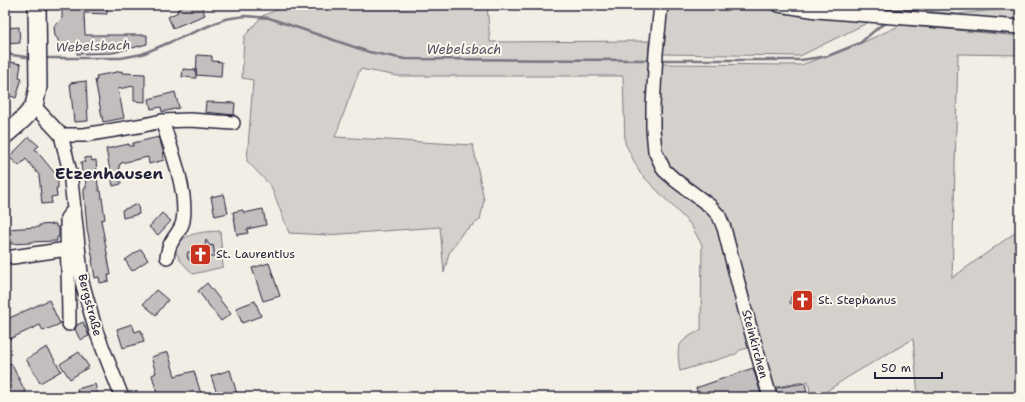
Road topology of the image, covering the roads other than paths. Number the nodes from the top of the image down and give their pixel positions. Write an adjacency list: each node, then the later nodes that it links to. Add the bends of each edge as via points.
1 (37, 5): 5 (main road, via 38,86)
2 (661, 5): 16 (street, Steinkirchen, via 655,59 655,151 664,170 719,216)
3 (779, 5): 4 (street, via 817,11)
4 (1020, 27)
5 (33, 105): 8 (main road); 9 (street, Bergstraße)
6 (162, 121): 7 (street); 9 (street, via 84,135); 13 (street, via 174,161 184,210 181,230 170,244)
7 (233, 123)
8 (5, 135)
9 (61, 135): 10 (street, Bergstraße, via 70,172)
10 (74, 209): 11 (street, Bergstraße, via 67,218); 15 (street, Bergstraße, via 82,282 96,331)
11 (67, 249): 12 (street); 14 (street, Bergstraße)
12 (13, 257)
13 (167, 258)
14 (69, 324)
15 (122, 397)
16 (770, 397)

